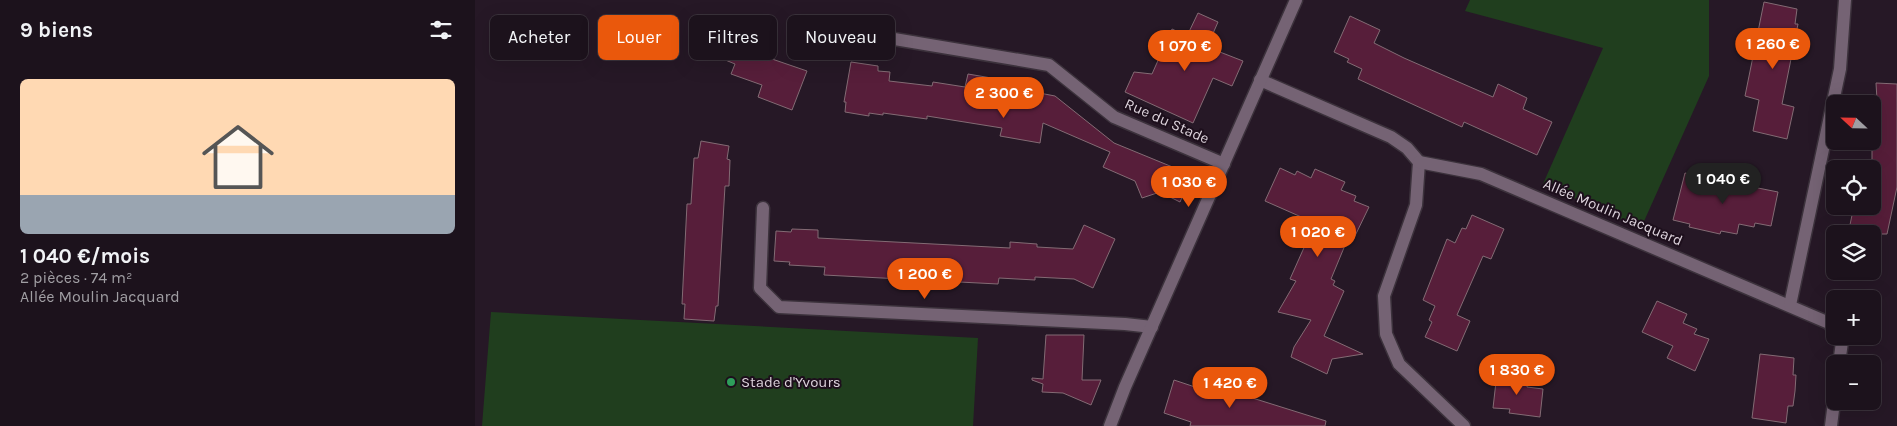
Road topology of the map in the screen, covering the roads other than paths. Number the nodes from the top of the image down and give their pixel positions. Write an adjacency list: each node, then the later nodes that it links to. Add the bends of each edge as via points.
1 (1296, 0): 4 (street)
2 (1845, 0): 8 (street, via 1841,68)
3 (895, 39): 6 (street, Rue du Stade, via 1049,66 1114,117)
4 (1261, 80): 5 (street, via 1391,137); 6 (street)
5 (1419, 162): 8 (street, Allée Moulin Jacquard, via 1481,174); 13 (street, via 1416,205 1384,296 1386,334 1399,364)
6 (1224, 164): 10 (street)
7 (763, 208): 10 (street, via 760,288 779,307)
8 (1789, 306): 9 (street, Allée Moulin Jacquard)
9 (1826, 322)
10 (1152, 327): 12 (street)
11 (1833, 410): 14 (street)
12 (1111, 426)
13 (1464, 426)
14 (1831, 426)

